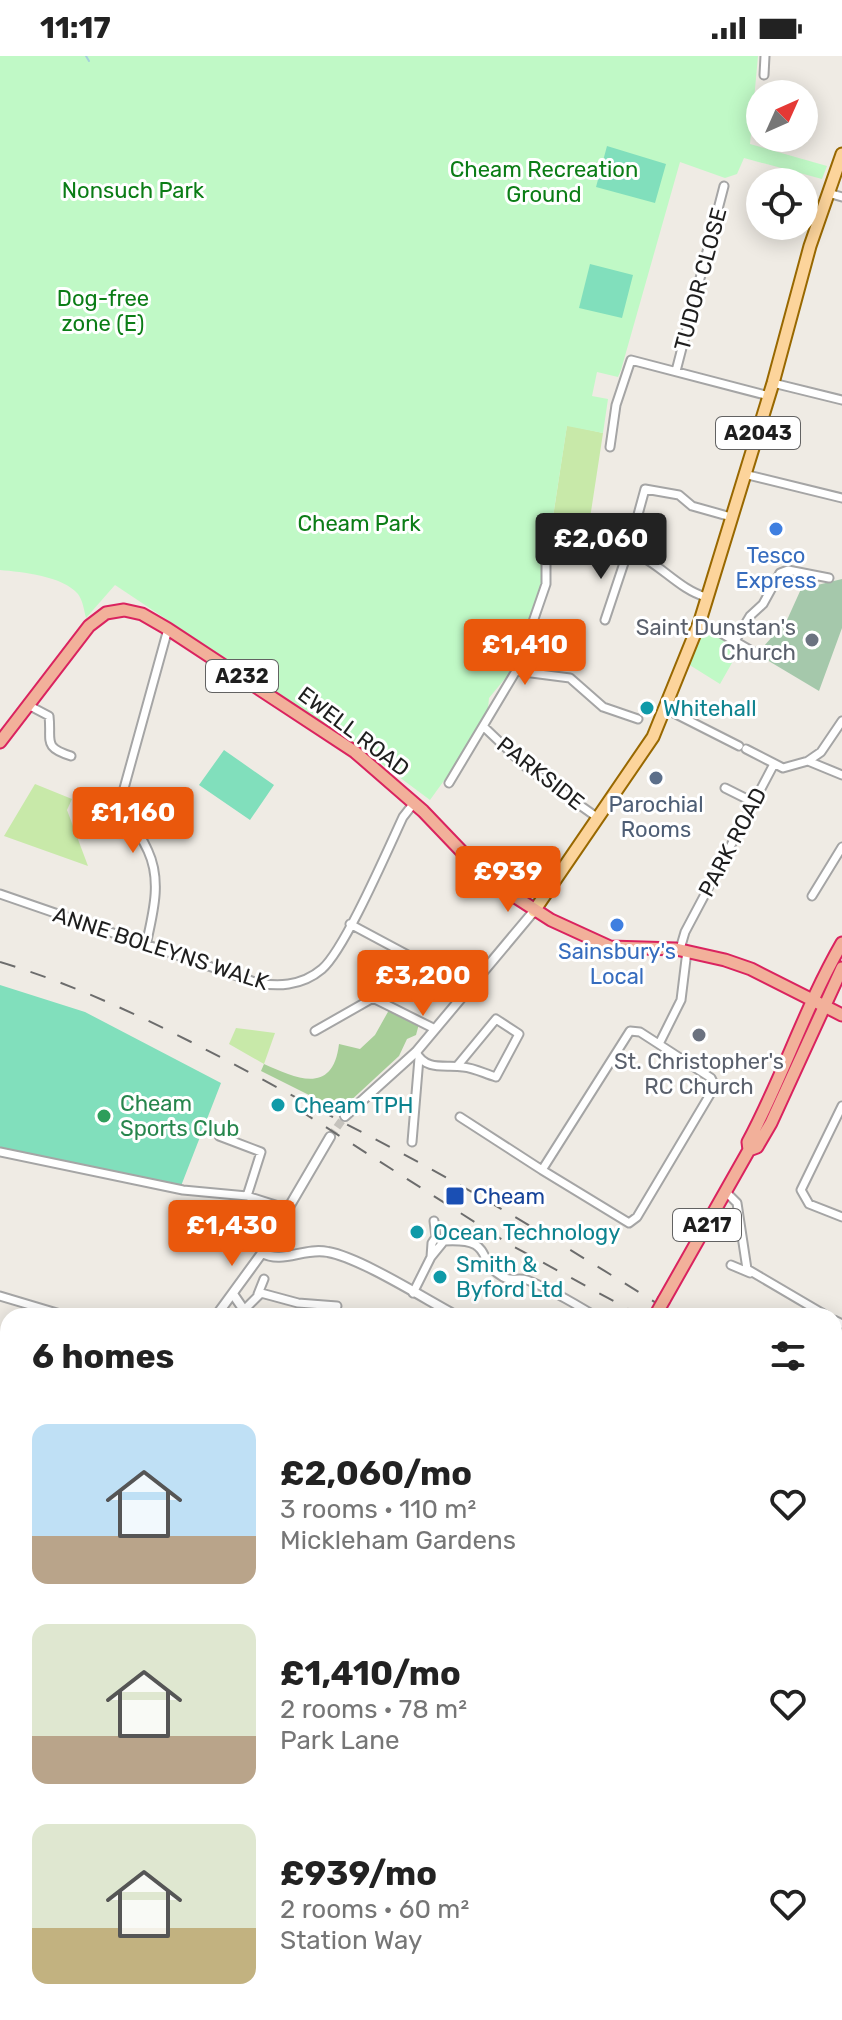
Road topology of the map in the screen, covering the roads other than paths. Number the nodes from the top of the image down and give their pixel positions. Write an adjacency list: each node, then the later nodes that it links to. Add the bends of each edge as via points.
1 (765, 56): 2 (street)
2 (764, 75)
3 (842, 154): 5 (main road, A2043)
4 (724, 186): 7 (street, TUDOR CLOSE)
5 (828, 193): 6 (street); 8 (main road, A2043)
6 (842, 197)
7 (676, 371): 9 (street, TUDOR CLOSE); 11 (street, TUDOR CLOSE, via 631,360 616,405)
8 (773, 383): 9 (main road, A2043); 10 (street)
9 (769, 396): 12 (main road, A2043)
10 (842, 400)
11 (610, 447)
12 (744, 474): 13 (street); 14 (main road, A2043)
13 (842, 498)
14 (731, 517): 16 (street, via 647,488); 20 (main road, A2043)
15 (546, 551): 26 (street, via 546,584)
16 (628, 551): 20 (street); 21 (street)
17 (812, 575): 18 (street); 19 (street); 24 (street, via 780,573)
18 (829, 578)
19 (810, 584)
20 (706, 597): 22 (main road, A2043)
21 (605, 620)
22 (700, 621): 24 (street); 29 (main road, A2043)
23 (168, 629): 27 (highway, EWELL ROAD / A232, via 133,611 106,613 84,631); 42 (highway, EWELL ROAD / A232, via 335,738); 50 (street, via 126,777 126,809 155,870)
24 (735, 641): 25 (street)
25 (757, 654)
26 (516, 671): 31 (street, via 570,678 603,707); 33 (street)
27 (28, 705): 30 (street); 34 (highway, EWELL ROAD / A232)
28 (53, 706): 30 (street)
29 (664, 708): 37 (street, PARK ROAD); 43 (main road, A2043, via 650,743)
30 (49, 716): 35 (street, via 50,744)
31 (638, 719)
32 (842, 721): 36 (street, via 821,752)
33 (484, 727): 39 (street); 43 (street, PARKSIDE, via 526,767)
34 (0, 742)
35 (71, 756)
36 (808, 761): 37 (street, via 786,769); 38 (street)
37 (774, 764): 41 (street, PARK ROAD)
38 (842, 775)
39 (449, 783)
40 (725, 788): 41 (street)
41 (753, 802): 51 (street, PARK ROAD, via 685,932)
42 (414, 803): 47 (highway, EWELL ROAD / A232, via 489,880); 48 (street, ANNE BOLEYNS WALK, via 379,858)
43 (598, 818): 47 (main road, A2043)
44 (842, 847): 46 (street)
45 (0, 894): 50 (street, ANNE BOLEYNS WALK)
46 (812, 896)
47 (534, 911): 51 (highway, A232, via 610,947); 53 (street)
48 (350, 924): 50 (street, ANNE BOLEYNS WALK, via 320,970 284,985 252,981); 53 (street, via 421,962)
49 (842, 943): 54 (highway, A217)
50 (146, 945)
51 (684, 950): 54 (highway, A232, via 751,969); 59 (street, PARK ROAD, via 681,1000)
52 (842, 968): 55 (highway, A217)
53 (463, 996): 57 (street)
54 (812, 1000): 55 (highway, A232); 68 (highway, A217, via 779,1084 748,1142)
55 (824, 1005): 56 (highway, A232); 68 (highway, A217, via 786,1094 757,1147)
56 (842, 1015)
57 (435, 1029): 58 (street, via 373,998); 60 (street)
58 (315, 1031)
59 (659, 1044): 70 (street, via 640,1032 626,1034); 70 (street, via 715,1086 637,1217 629,1223 619,1220)
60 (417, 1055): 61 (street, via 450,1069); 63 (street); 67 (street)
61 (458, 1065): 61 (street, via 496,1077 519,1034 496,1019)
62 (842, 1106): 74 (street, via 801,1190 809,1204)
63 (345, 1116)
64 (460, 1117): 70 (street)
65 (219, 1136): 72 (street, via 261,1152)
66 (330, 1137): 73 (street)
67 (412, 1142)
68 (749, 1150): 71 (highway, A217)
69 (0, 1152): 72 (street, via 183,1190)
70 (542, 1170)
71 (726, 1192): 79 (street, via 737,1203 745,1263); 94 (highway, A217, bridge)
72 (247, 1196): 73 (street)
73 (288, 1209): 77 (street)
74 (842, 1217)
75 (434, 1221): 76 (street)
76 (444, 1240): 82 (street, via 432,1243 431,1257); 93 (street, via 481,1247 493,1269 507,1279 527,1280)
77 (259, 1257): 82 (street, via 329,1252); 83 (street)
78 (731, 1265): 79 (street)
79 (752, 1274): 95 (street)
80 (264, 1279): 84 (street)
81 (317, 1293): 86 (street)
82 (413, 1293): 92 (street)
83 (233, 1294): 89 (street); 90 (street)
84 (258, 1294): 86 (street); 91 (street)
85 (0, 1296): 88 (street)
86 (315, 1305): 87 (street)
87 (337, 1306)
88 (40, 1308)
89 (222, 1308)
90 (244, 1308)
91 (249, 1308)
92 (442, 1308)
93 (580, 1308)
94 (660, 1308)
95 (813, 1308)

